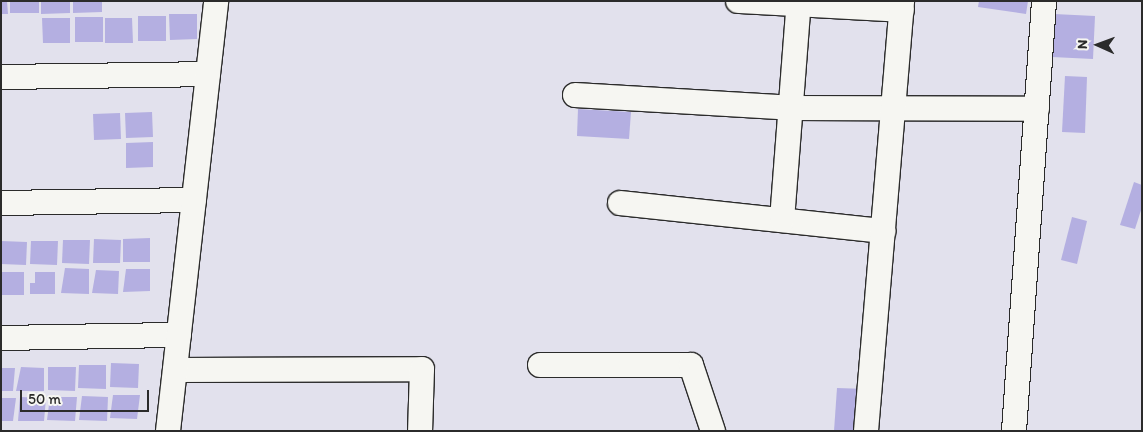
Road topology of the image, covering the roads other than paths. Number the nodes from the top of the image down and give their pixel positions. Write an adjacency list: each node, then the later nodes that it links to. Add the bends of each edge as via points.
1 (216, 1): 6 (street)
2 (738, 1): 4 (street)
3 (1044, 1): 11 (street)
4 (799, 4): 5 (street); 9 (street)
5 (902, 6): 10 (street)
6 (208, 74): 7 (street); 12 (street)
7 (1, 77)
8 (575, 95): 9 (street)
9 (791, 108): 10 (street); 15 (street)
10 (894, 108): 11 (street); 16 (street)
11 (1037, 110): 25 (street)
12 (194, 200): 13 (street); 17 (street)
13 (1, 203)
14 (620, 203): 15 (street)
15 (782, 220): 16 (street)
16 (884, 231): 24 (street)
17 (179, 335): 18 (street); 20 (street)
18 (1, 338)
19 (540, 365): 23 (street, via 691,365)
20 (175, 370): 21 (street); 22 (street, via 422,369)
21 (168, 431)
22 (420, 431)
23 (713, 431)
24 (866, 431)
25 (1014, 431)

